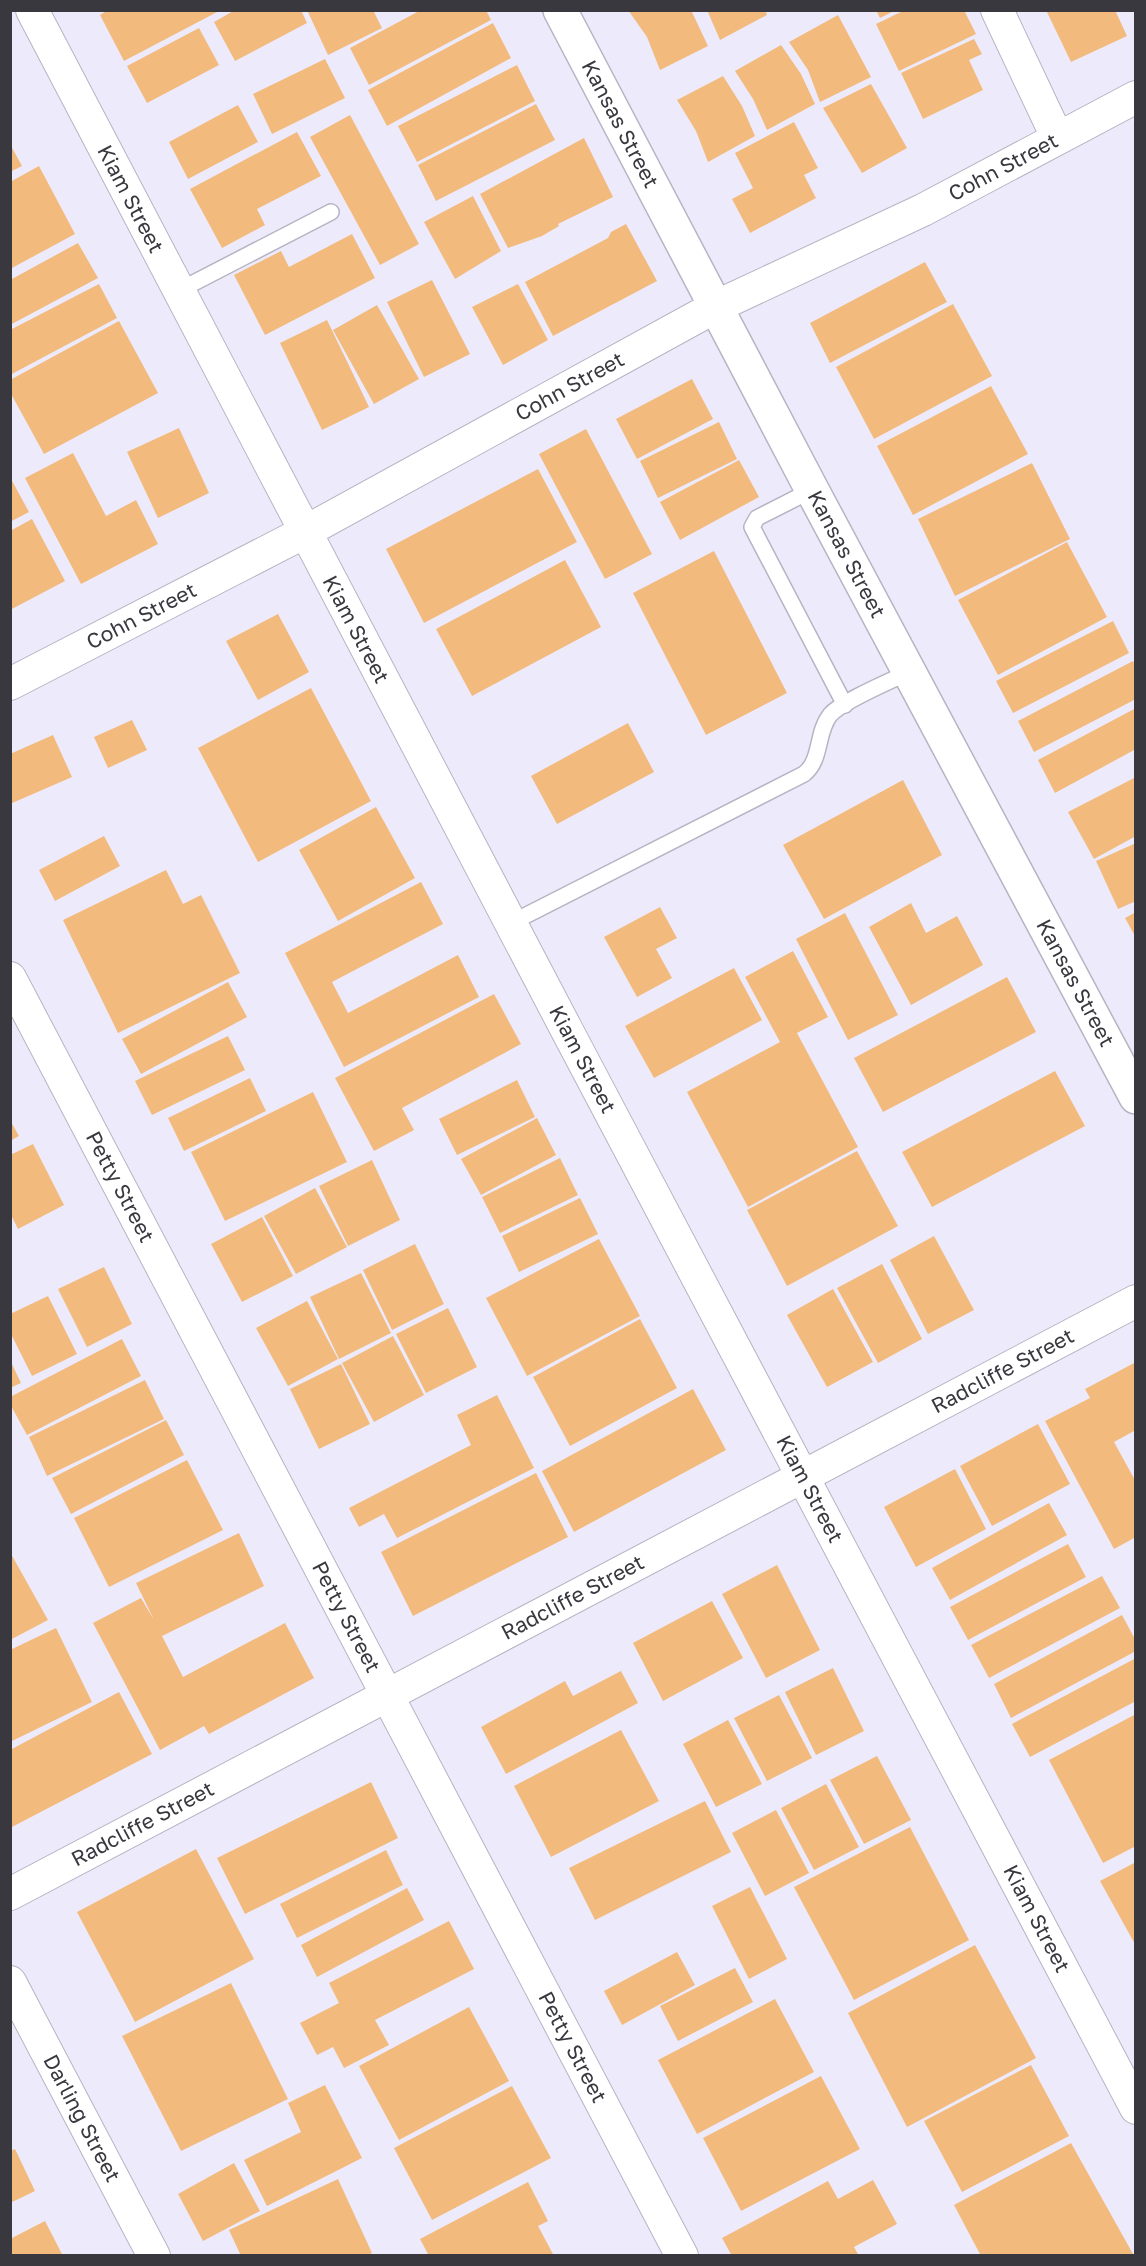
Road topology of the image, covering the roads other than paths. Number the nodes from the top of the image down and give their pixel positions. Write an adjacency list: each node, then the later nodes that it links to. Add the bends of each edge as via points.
1 (560, 10): 8 (street, Kansas Street)
2 (998, 10): 5 (street)
3 (37, 12): 7 (street, Kiam Street)
4 (1136, 97): 5 (street, Cohn Street)
5 (1057, 137): 8 (street, Cohn Street, via 923,210)
6 (331, 212): 7 (lane)
7 (178, 291): 10 (street, Kiam Street)
8 (716, 307): 9 (street, Kansas Street); 10 (street, Cohn Street)
9 (812, 490): 11 (street, Kansas Street); 13 (lane, via 757,518 752,527)
10 (303, 533): 12 (street, Cohn Street); 14 (street, Kiam Street)
11 (909, 672): 13 (lane); 16 (street, Kansas Street)
12 (10, 684)
13 (845, 705): 14 (lane, via 831,713 812,768 804,774)
14 (511, 923): 18 (street, Kiam Street)
15 (10, 978): 19 (street, Petty Street)
16 (1136, 1097)
17 (1136, 1301): 18 (street, Radcliffe Street)
18 (804, 1476): 19 (street, Radcliffe Street); 22 (street, Kiam Street)
19 (387, 1696): 20 (street, Radcliffe Street); 24 (street, Petty Street)
20 (10, 1894)
21 (10, 1982): 23 (street, Darling Street)
22 (1136, 2108)
23 (154, 2256)
24 (682, 2256)

